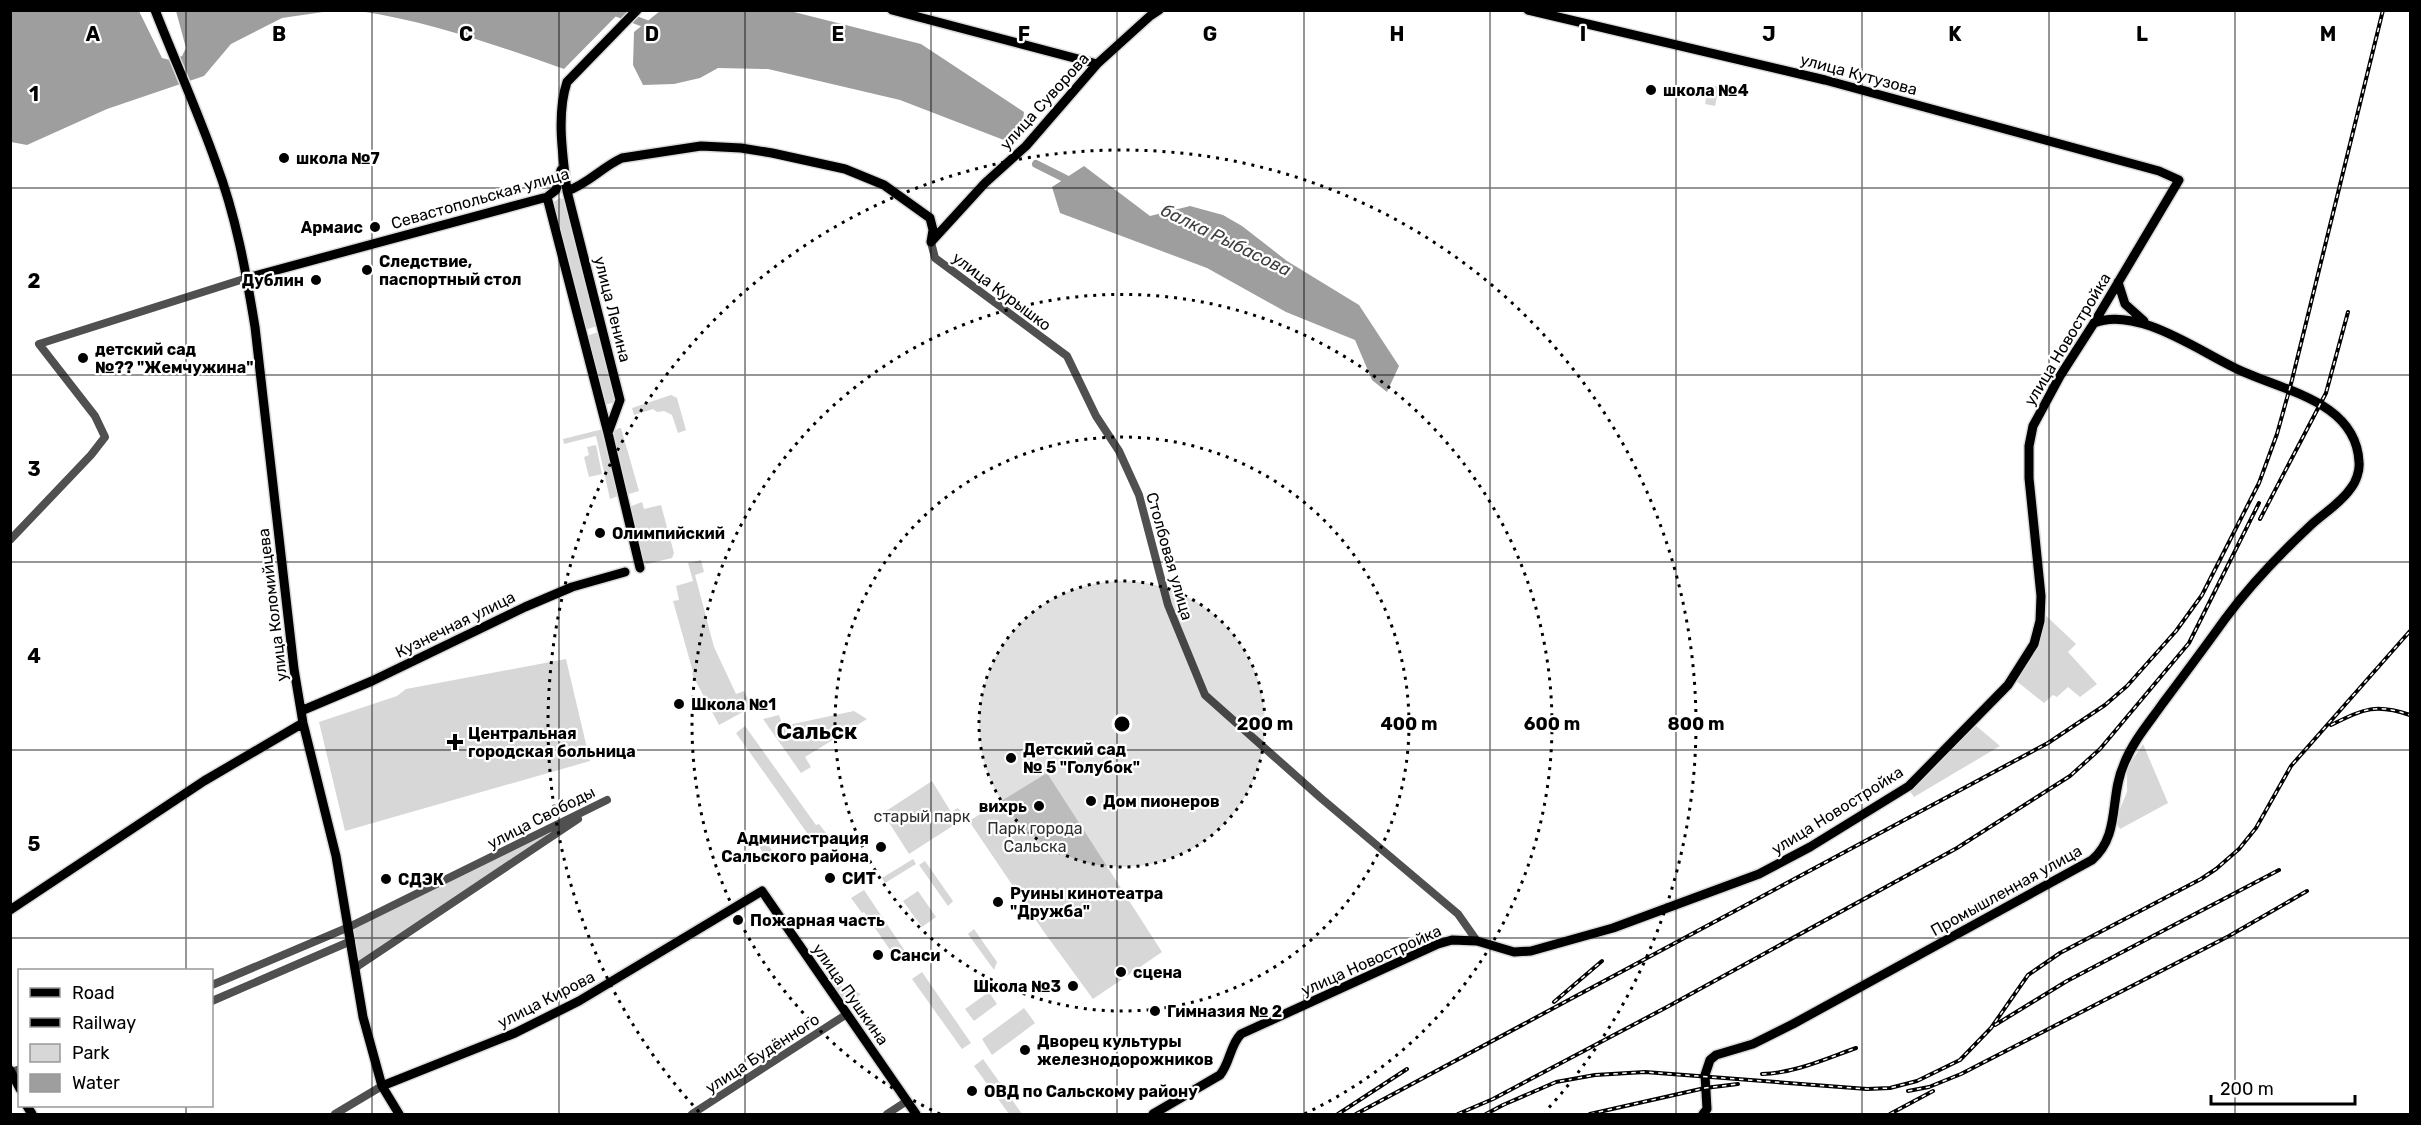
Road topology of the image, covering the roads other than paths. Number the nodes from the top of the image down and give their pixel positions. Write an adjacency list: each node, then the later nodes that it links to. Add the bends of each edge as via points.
1 (155, 10): 12 (main road, улица Коломийцева, via 221,176)
2 (638, 10): 7 (main road, via 567,82 563,93)
3 (892, 10): 6 (main road)
4 (1159, 10): 6 (main road, улица Суворова)
5 (1528, 10): 8 (main road, улица Кутузова, via 1826,80 2159,171)
6 (1097, 64): 11 (main road, улица Суворова, via 1026,146 985,183)
7 (563, 159): 9 (main road, улица Ленина); 10 (main road, via 556,190)
8 (2179, 180): 13 (main road, улица Новостройка)
9 (567, 191): 10 (street, Севастопольская улица); 11 (main road, Севастопольская улица, via 622,158 701,146 741,148 845,169 884,185 930,218); 17 (main road, улица Ленина, via 620,400)
10 (547, 197): 12 (main road, Севастопольская улица); 17 (main road)
11 (931, 242): 16 (street, улица Курышко, via 935,258)
12 (247, 278): 18 (street, Севастопольская улица, via 39,344 95,416 105,437); 21 (main road, улица Коломийцева)
13 (2118, 282): 14 (main road, улица Новостройка); 15 (main road, via 2125,304)
14 (2094, 323): 15 (main road, via 2115,318); 27 (main road, улица Новостройка, via 2033,426 2029,478 2041,596 2034,644 2008,685 1917,778 1810,847 1759,874 1686,903 1531,951 1514,952)
15 (2149, 325): 40 (main road, Промышленная улица, via 2250,376 2330,410 2342,421 2357,449 2360,465 2352,487 2270,564 2243,595 2131,747 2116,783 2112,825 2102,851 1793,1024 1753,1044 1716,1055 1705,1075 1707,1109)
16 (1067, 356): 27 (street, Столбовая улица, via 1139,495 1168,605 1204,695 1458,914)
17 (608, 433): 19 (main road)
18 (10, 540)
19 (640, 568)
20 (625, 572): 21 (main road, Кузнечная улица, via 534,603)
21 (301, 711): 22 (main road, улица Коломийцева)
22 (303, 723): 24 (main road, via 204,781); 25 (main road, улица Коломийцева, via 333,839)
23 (762, 891): 31 (main road, улица Пушкина); 32 (main road, улица Кирова, via 579,1001 515,1033)
24 (10, 910)
25 (349, 927): 26 (main road, улица Коломийцева); 28 (street, улица Свободы, via 607,800); 29 (street, улица Свободы)
26 (351, 941): 28 (main road, улица Коломийцева); 30 (street)
27 (1477, 941): 39 (main road, улица Новостройка, via 1438,944 1242,1034 1220,1075)
28 (355, 968): 32 (main road, улица Коломийцева, via 363,1017)
29 (213, 985)
30 (213, 1001)
31 (847, 1014): 33 (main road, улица Пушкина); 36 (street, улица Будённого)
32 (382, 1086): 34 (street, улица Кирова); 35 (main road, улица Коломийцева)
33 (907, 1101): 37 (street); 38 (main road, улица Пушкина)
34 (335, 1114)
35 (399, 1114)
36 (692, 1114)
37 (887, 1114)
38 (916, 1114)
39 (1153, 1114)
40 (1703, 1114)

